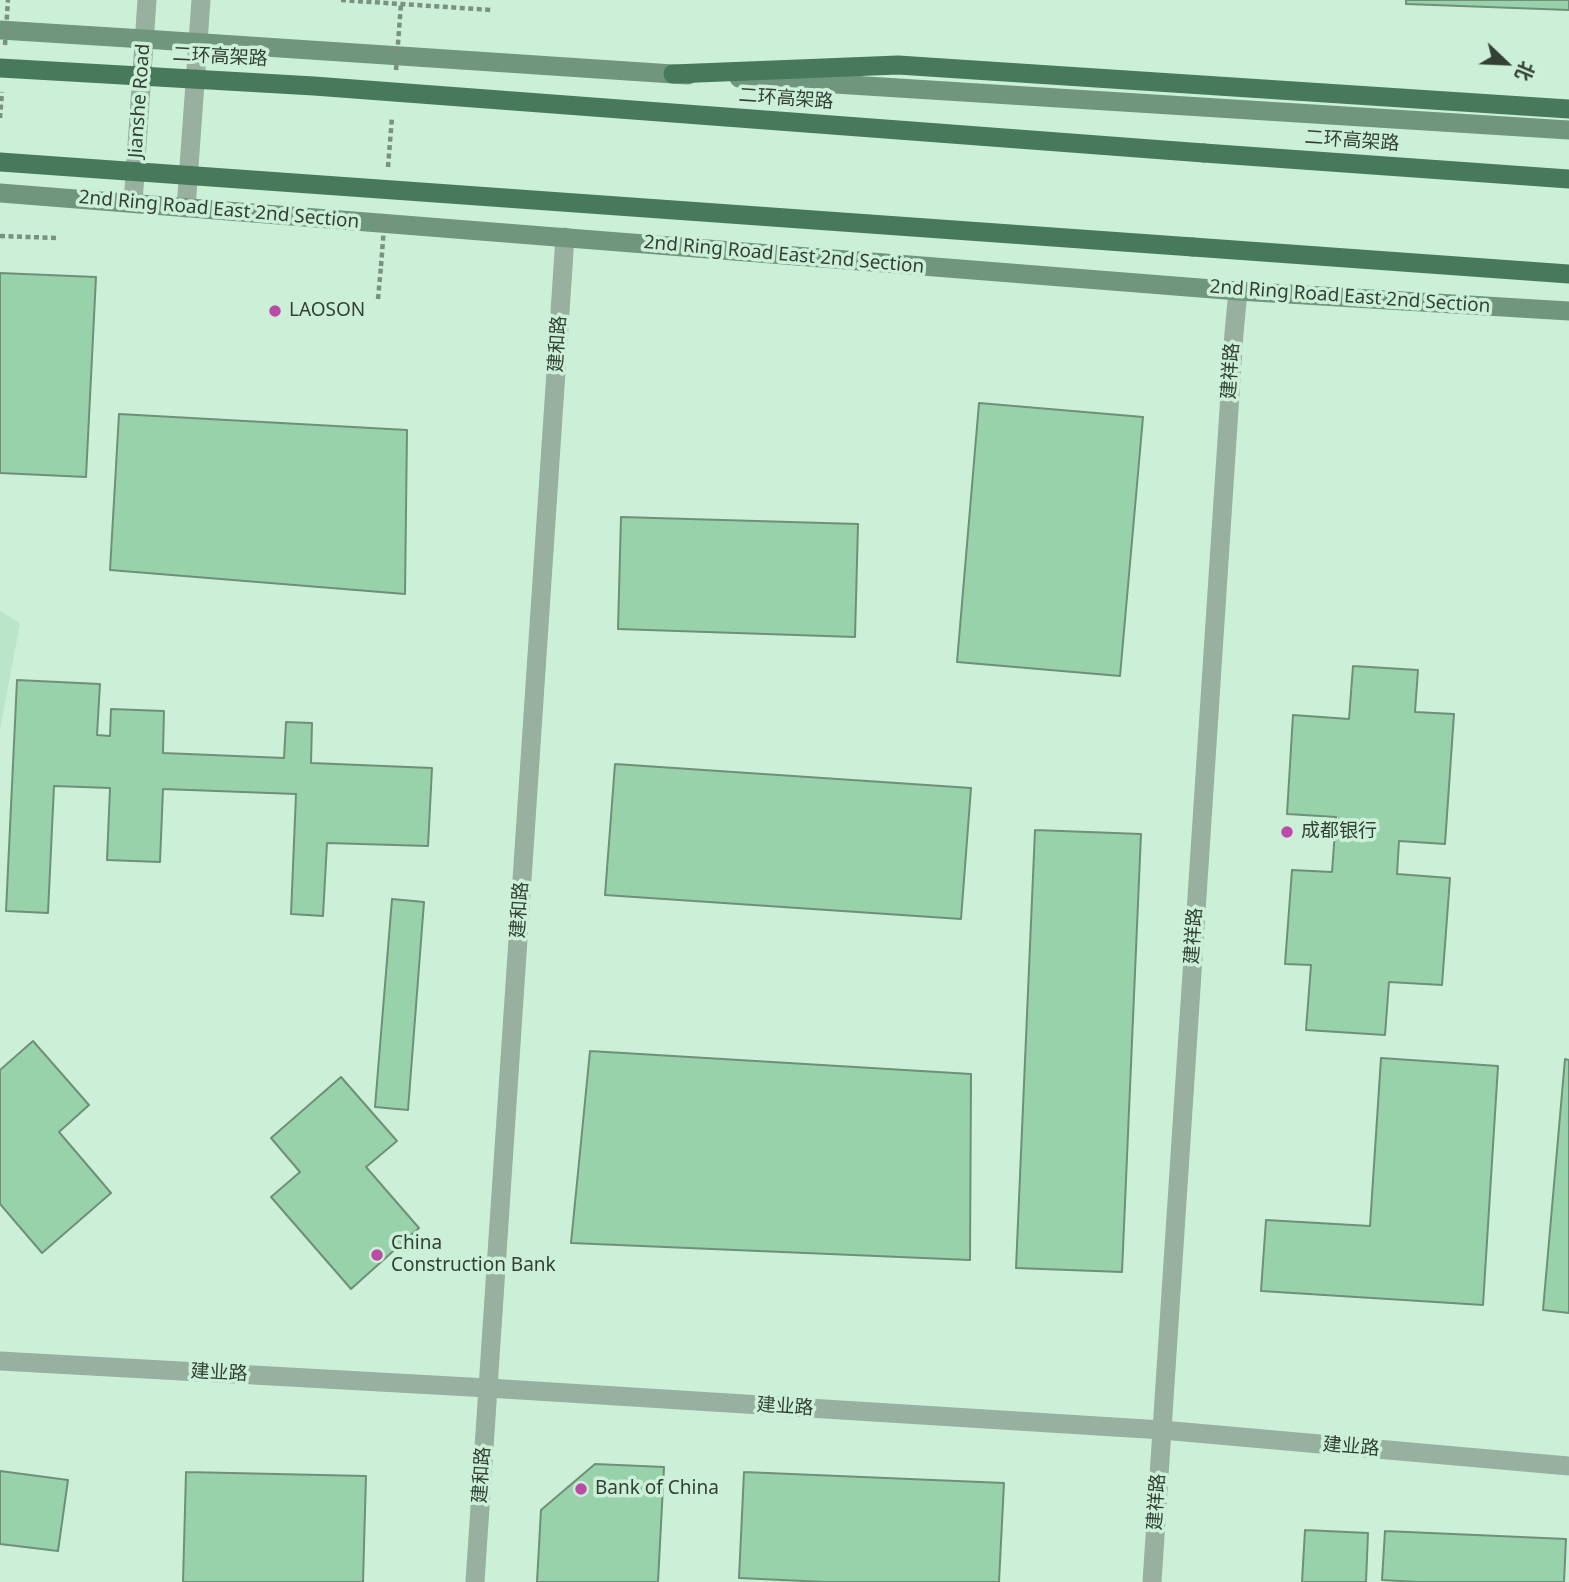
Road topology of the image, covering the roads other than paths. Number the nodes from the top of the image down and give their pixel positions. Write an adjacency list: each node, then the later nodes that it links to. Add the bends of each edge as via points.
1 (147, 0): 4 (street, Jianshe Road)
2 (201, 0): 5 (street)
3 (0, 30): 4 (main road)
4 (144, 38): 5 (main road); 13 (street, Jianshe Road)
5 (198, 42): 7 (main road); 14 (street)
6 (0, 68): 11 (highway, 二环高架路, bridge, via 314,86)
7 (673, 74): 8 (highway, via 898,65); 9 (main road)
8 (1569, 109)
9 (1569, 130)
10 (0, 162): 16 (highway, bridge)
11 (1569, 179)
12 (0, 193): 13 (main road, 2nd Ring Road East 2nd Section)
13 (133, 203): 14 (main road, 2nd Ring Road East 2nd Section)
14 (186, 208): 15 (main road, 2nd Ring Road East 2nd Section)
15 (565, 237): 17 (main road, 2nd Ring Road East 2nd Section); 20 (street, 建和路)
16 (1569, 274)
17 (1238, 291): 18 (main road, 2nd Ring Road East 2nd Section); 21 (street, 建祥路)
18 (1569, 311)
19 (0, 1361): 20 (street, 建业路)
20 (488, 1388): 21 (street, 建业路); 23 (street, 建和路)
21 (1161, 1430): 22 (street, 建业路); 24 (street, 建祥路)
22 (1569, 1466)
23 (475, 1582)
24 (1152, 1582)

